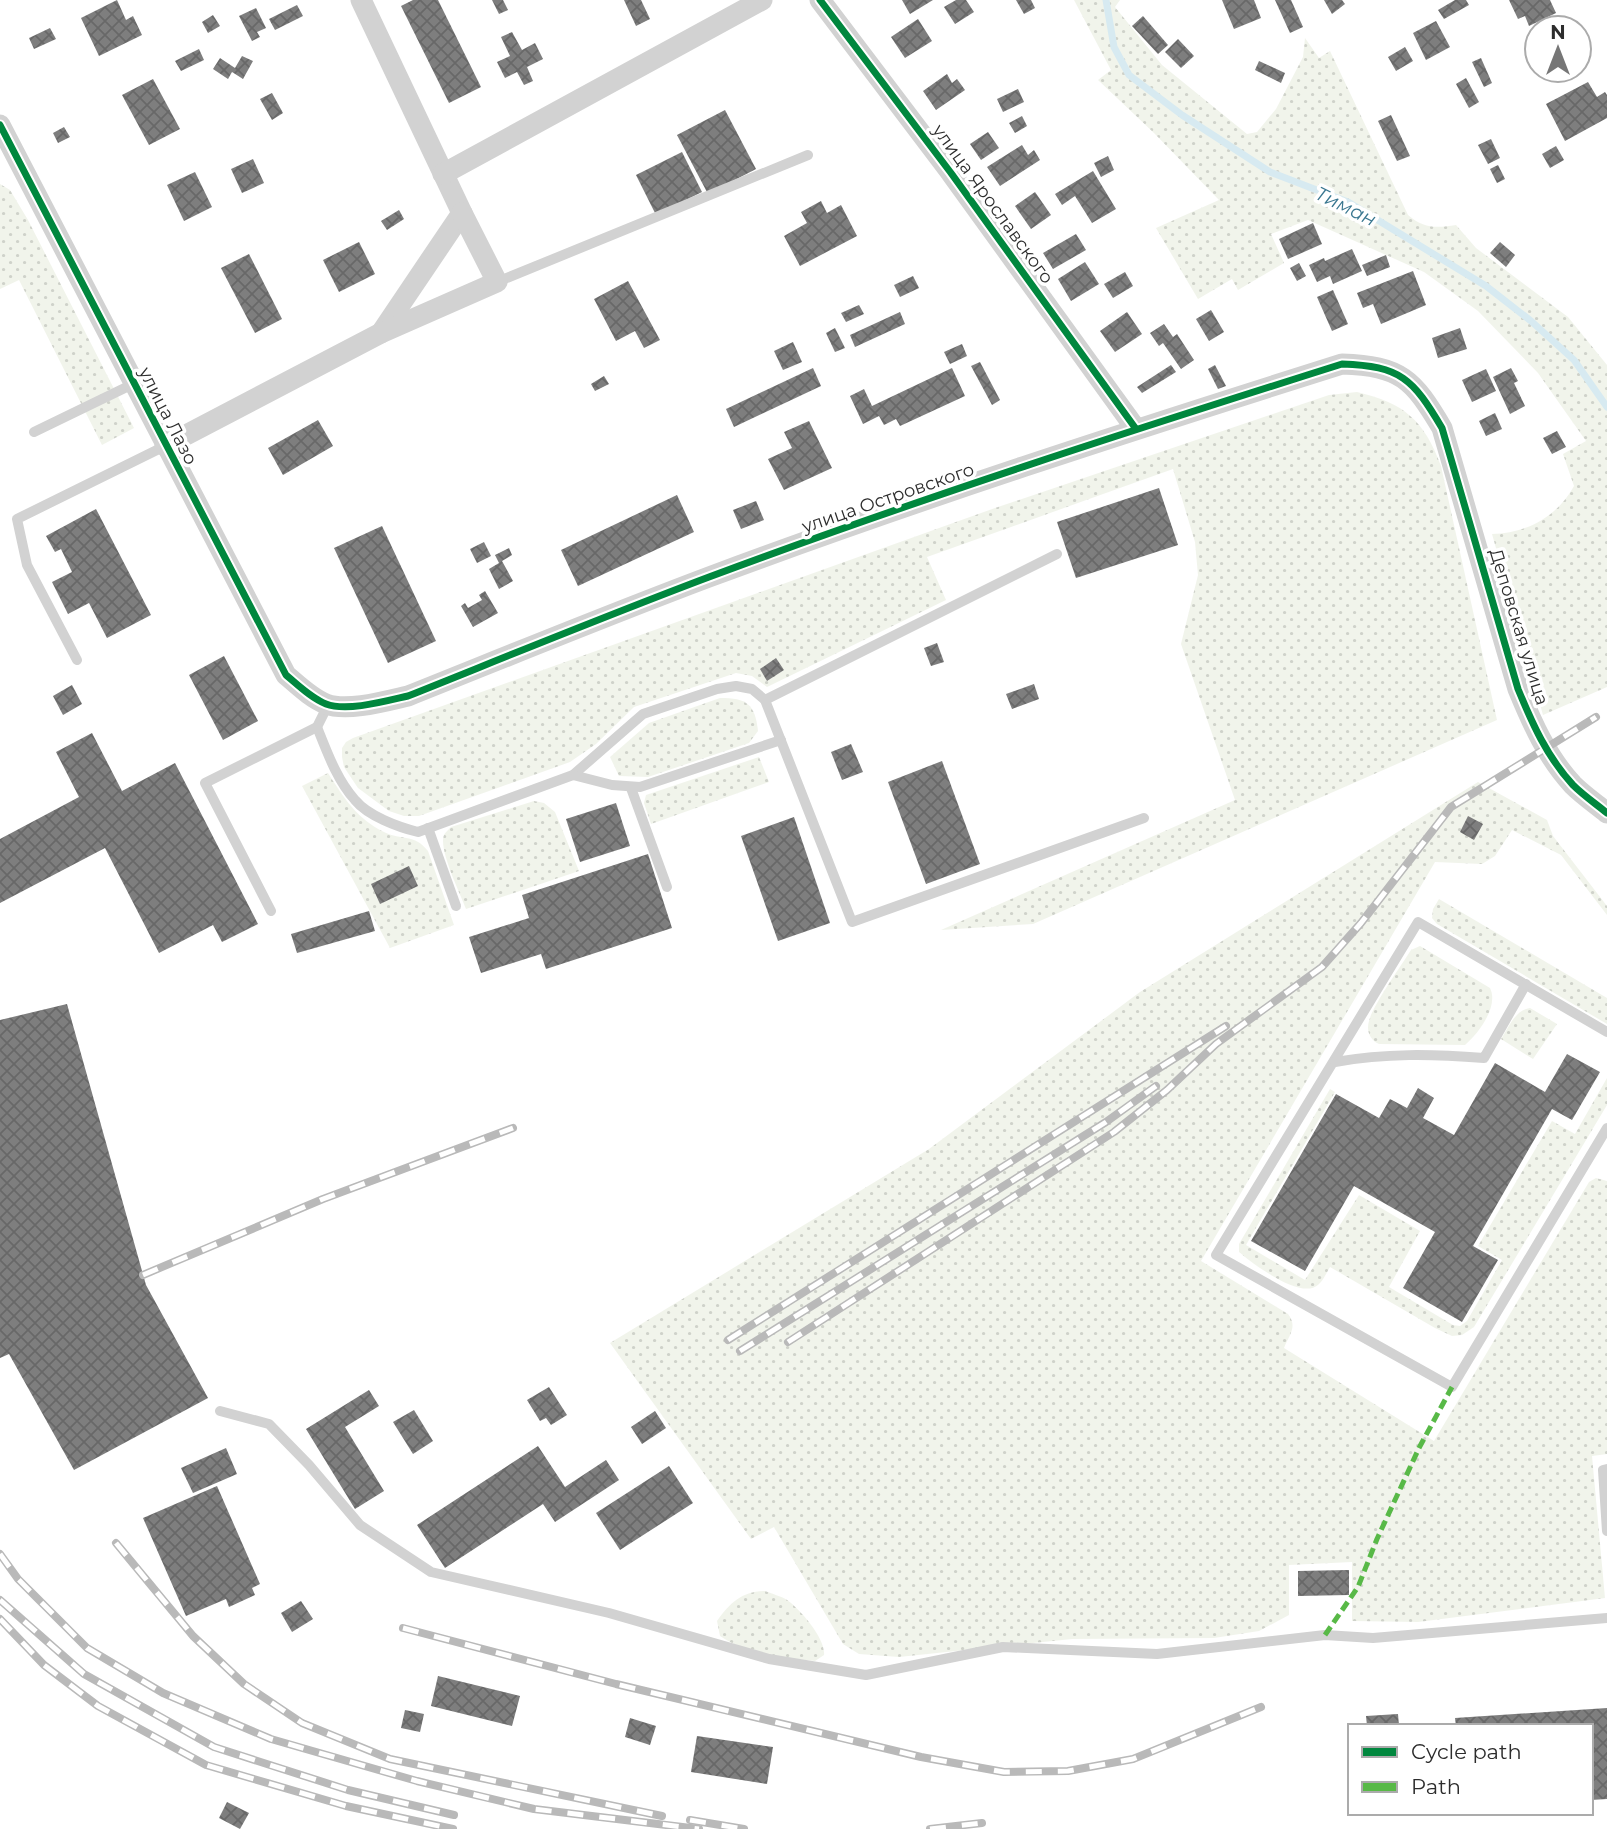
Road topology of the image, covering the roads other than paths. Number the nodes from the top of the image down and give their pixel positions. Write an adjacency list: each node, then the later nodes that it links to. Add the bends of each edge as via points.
1 (361, 0): 7 (street)
2 (761, 0): 7 (street)
3 (820, 0): 13 (street, улица Ярославского)
4 (0, 125): 5 (street, улица Лазо)
5 (6, 153): 11 (street, улица Лазо)
6 (808, 155): 9 (lane)
7 (443, 174): 8 (street)
8 (462, 213): 9 (street); 10 (street)
9 (497, 282): 10 (street)
10 (381, 332): 15 (street)
11 (133, 384): 14 (lane); 15 (street, улица Лазо)
12 (1442, 428): 13 (street, улица Островского, via 1420,392 1405,379 1389,370 1342,364); 24 (street, Деповская улица, via 1518,689 1542,743 1573,784)
13 (1136, 429): 19 (street, улица Островского, via 709,577 408,696 364,706)
14 (34, 432)
15 (165, 446): 17 (lane, via 17,519 27,565); 19 (street, улица Лазо, via 286,675)
16 (1057, 554): 18 (lane)
17 (77, 660)
18 (765, 700): 21 (lane); 22 (lane, via 736,686 643,714)
19 (327, 705): 20 (lane)
20 (317, 727): 26 (lane, via 335,770 356,802 392,825 418,832); 29 (lane, via 205,783)
21 (781, 740): 23 (lane); 25 (lane, via 852,922)
22 (573, 775): 23 (lane); 26 (lane)
23 (631, 788): 27 (lane)
24 (1607, 813)
25 (1144, 818)
26 (428, 828): 28 (lane)
27 (667, 887)
28 (456, 905)
29 (271, 911)
30 (1526, 984): 31 (lane); 32 (lane, via 1484,1058 1374,1055); 32 (lane, via 1418,922)
31 (1607, 1032)
32 (1335, 1062): 33 (lane, via 1216,1255 1452,1387)
33 (1607, 1128)
34 (220, 1412): 37 (lane, via 269,1424 360,1525 431,1572 610,1613 769,1659 866,1675 1003,1647 1157,1654 1325,1635 1373,1638)
35 (1607, 1469): 36 (lane, via 1603,1470)
36 (1607, 1531)
37 (1607, 1618)

